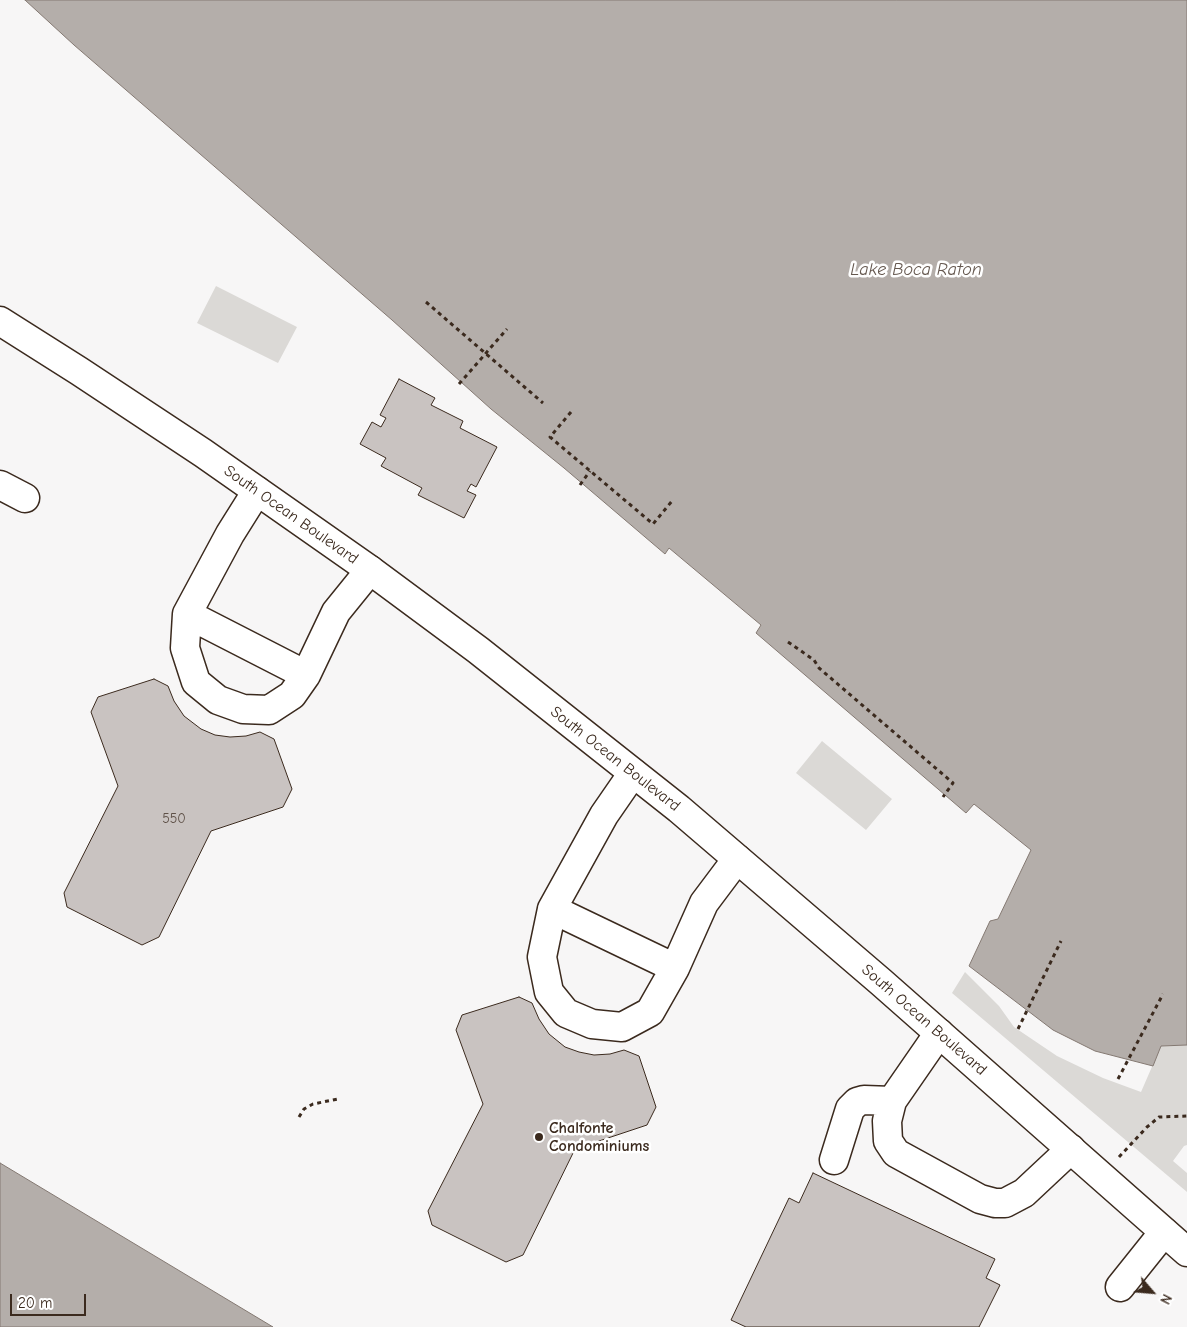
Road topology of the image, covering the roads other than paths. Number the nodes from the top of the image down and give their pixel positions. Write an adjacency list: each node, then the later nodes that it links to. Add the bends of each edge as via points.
1 (0, 321): 3 (main road, South Ocean Boulevard)
2 (0, 485): 4 (main road)
3 (257, 491): 5 (main road, South Ocean Boulevard); 6 (main road)
4 (25, 498)
5 (370, 570): 7 (main road, via 336,612); 8 (main road, South Ocean Boulevard, via 478,650)
6 (187, 614): 7 (main road); 7 (main road, via 185,648 196,682 218,700 242,709 269,710 292,695)
7 (306, 675)
8 (633, 773): 9 (main road, South Ocean Boulevard); 10 (main road, via 604,816)
9 (737, 859): 11 (main road, via 704,903); 12 (main road, South Ocean Boulevard)
10 (552, 909): 11 (main road); 11 (main road, via 542,957 549,992 566,1013 592,1024 622,1027 650,1012)
11 (675, 968)
12 (939, 1033): 13 (main road); 14 (main road, South Ocean Boulevard)
13 (892, 1101): 14 (main road, via 887,1121 888,1142 896,1153 980,1199 1005,1203 1024,1193); 15 (main road, via 856,1102 850,1109)
14 (1071, 1149): 16 (main road, South Ocean Boulevard)
15 (834, 1160)
16 (1164, 1232): 17 (main road, South Ocean Boulevard); 18 (main road)
17 (1187, 1252)
18 (1120, 1287)

